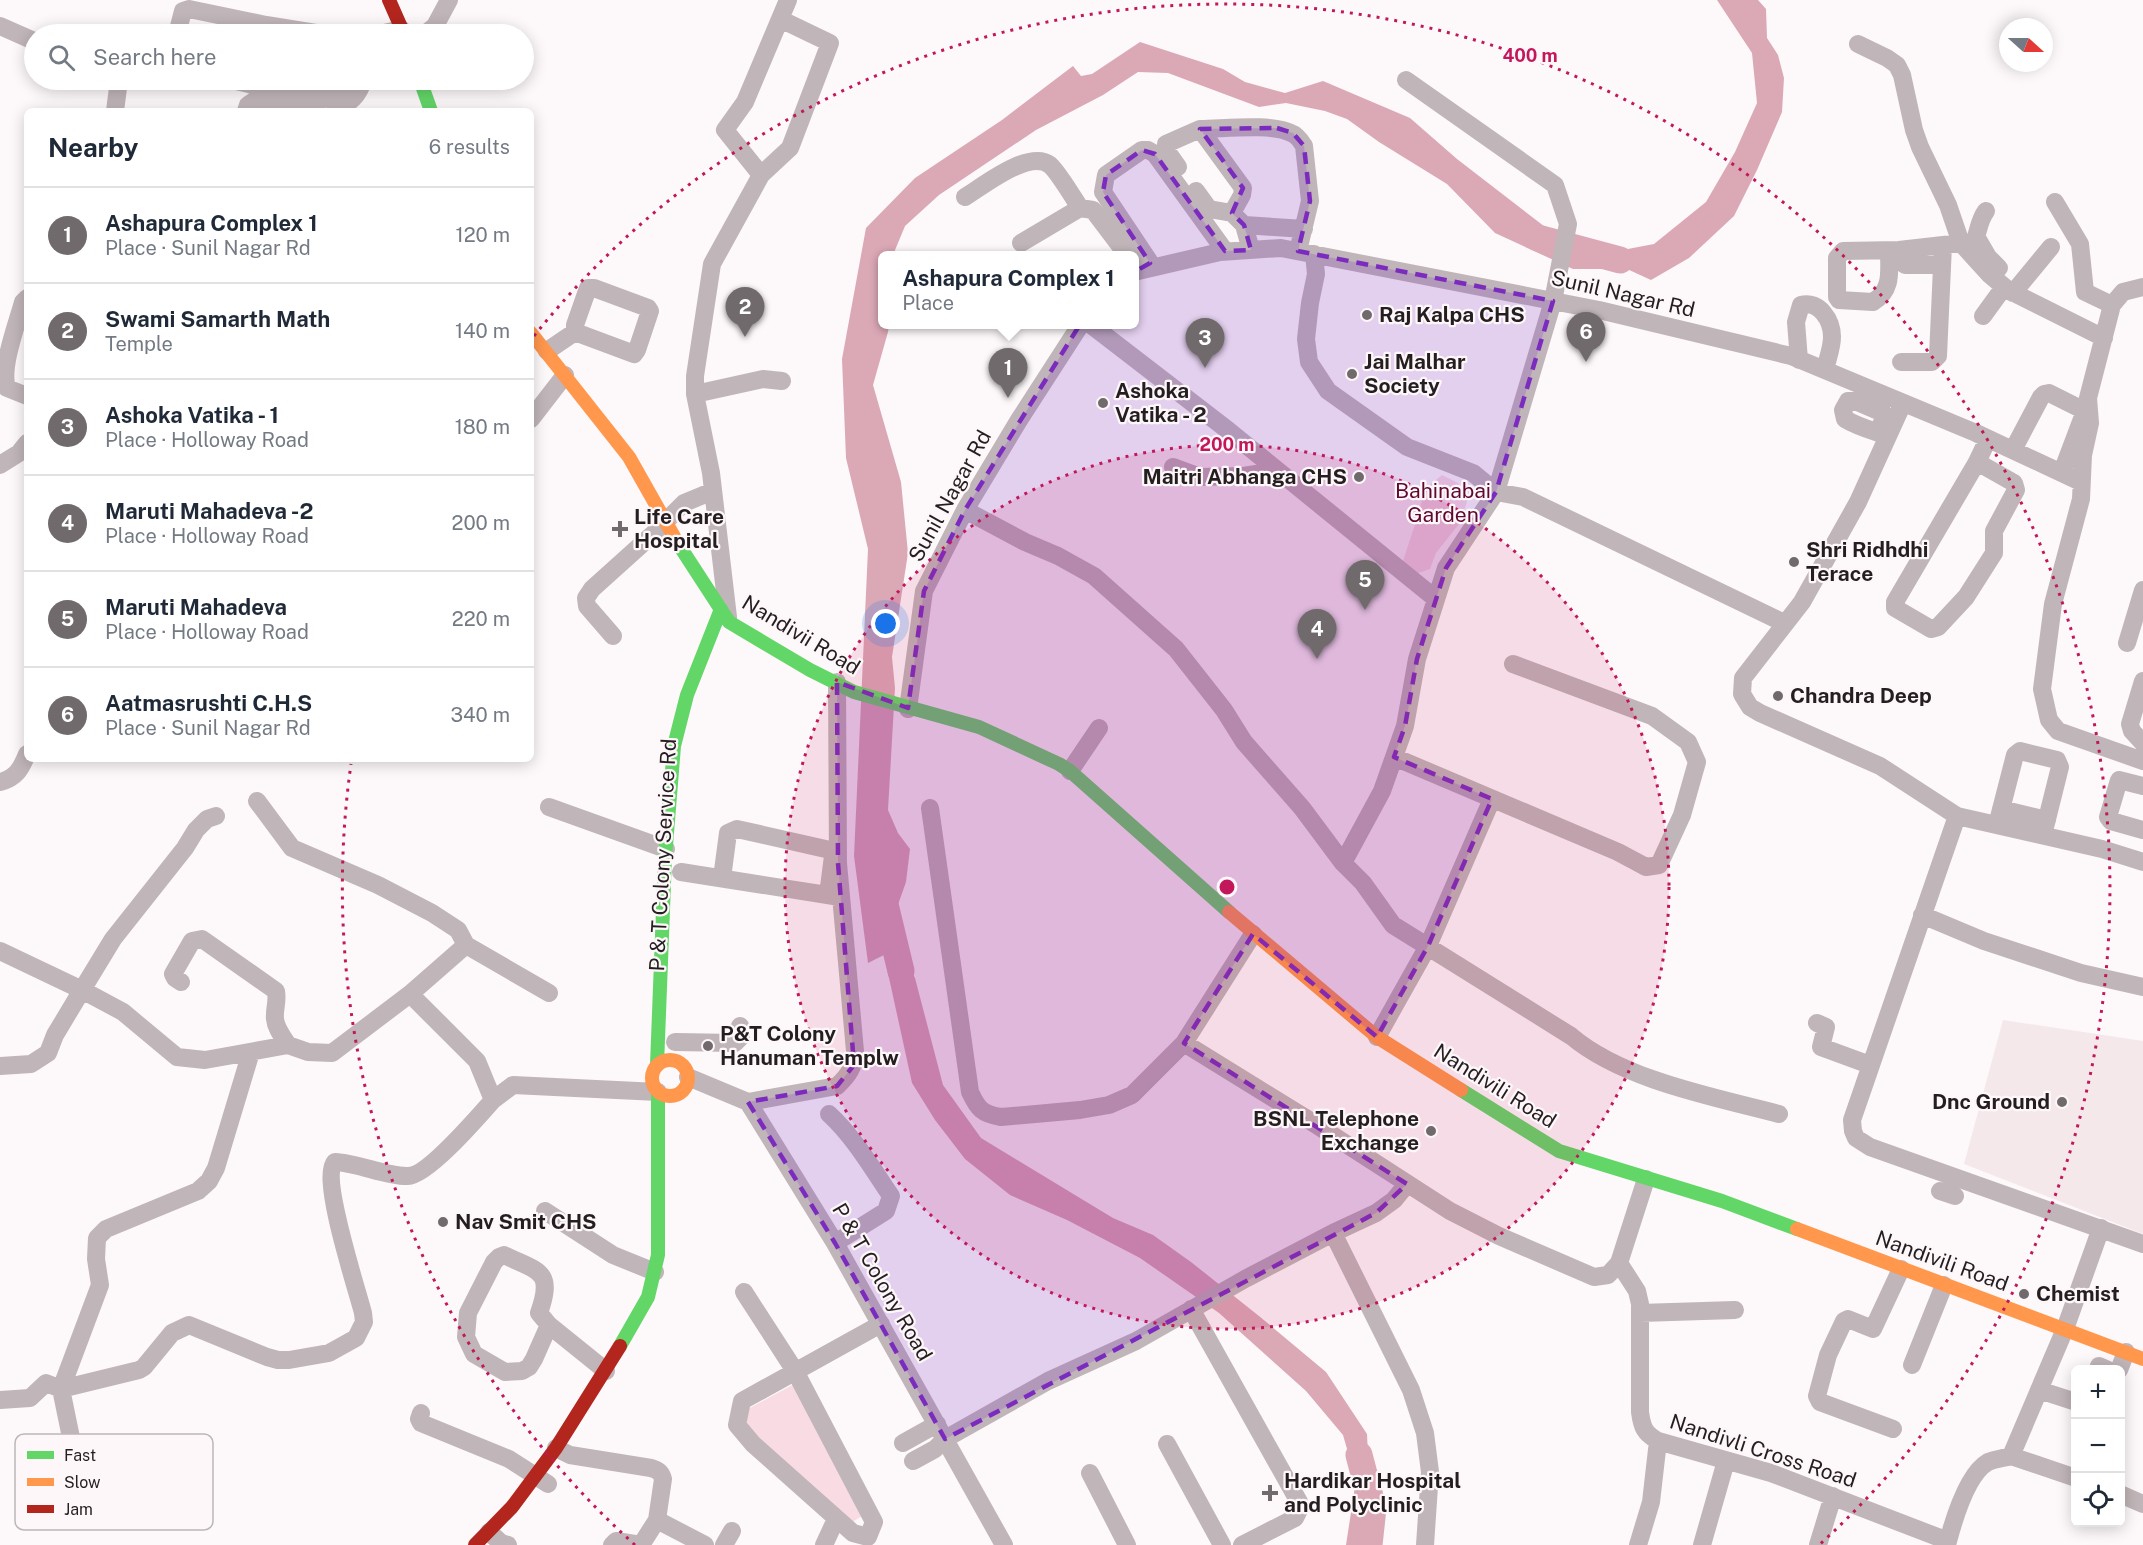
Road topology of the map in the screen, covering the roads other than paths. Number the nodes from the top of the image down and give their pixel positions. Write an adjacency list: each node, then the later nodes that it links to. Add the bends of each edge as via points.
1 (389, 0): 7 (street)
2 (449, 0): 8 (street)
3 (788, 0): 4 (street)
4 (780, 19): 24 (street, via 745,102 724,130); 24 (street, via 830,43 790,148)
5 (180, 24): 6 (street, via 183,11 189,9)
6 (243, 24)
7 (399, 24)
8 (436, 24)
9 (0, 26): 10 (street)
10 (24, 37)
11 (1858, 44): 32 (street, via 1897,65 1920,147)
12 (1406, 80): 46 (street, via 1555,185 1568,224)
13 (117, 90): 18 (street)
14 (289, 90): 15 (street, via 328,99)
15 (339, 90)
16 (360, 90): 21 (street)
17 (424, 90): 22 (street)
18 (114, 108)
19 (247, 108): 20 (street, via 254,101)
20 (286, 108)
21 (340, 108)
22 (430, 108)
23 (1200, 129): 29 (street, via 1243,188); 29 (street, via 1166,144 1166,150 1209,209); 30 (street, via 1277,128 1293,133 1304,146 1310,201)
24 (761, 175): 62 (street, via 712,264)
25 (965, 197): 27 (street, via 1019,164 1036,160 1049,165)
26 (2055, 202): 47 (street, via 2080,244 2085,292)
27 (1080, 208): 31 (street); 35 (street, via 1093,210)
28 (1986, 211): 32 (street)
29 (1238, 219): 30 (street); 34 (street)
30 (1304, 229): 39 (street)
31 (1021, 243)
32 (1962, 244): 37 (street); 41 (street); 44 (street, via 1989,274)
33 (2051, 247): 44 (street)
34 (1251, 250): 38 (street, Sunil Nagar Rd); 39 (street, Sunil Nagar Rd, via 1281,248)
35 (1125, 251)
36 (1130, 251): 38 (street, via 1103,192 1104,181 1106,175 1142,150 1148,150 1155,154)
37 (1889, 251)
38 (1225, 252): 42 (street, Sunil Nagar Rd)
39 (1306, 253): 46 (street, Sunil Nagar Rd); 76 (street, via 1316,273 1306,339 1309,362 1328,391 1407,447 1473,473)
40 (1905, 265): 41 (street)
41 (1942, 265): 58 (street, via 1938,356 1932,362)
42 (1139, 266)
43 (2143, 287): 47 (street, via 2122,292)
44 (2012, 288): 48 (street); 53 (street)
45 (24, 301): 63 (street, via 3,377 7,388)
46 (1552, 301): 57 (street, Sunil Nagar Rd); 76 (street)
47 (2112, 305): 53 (street)
48 (1983, 316)
49 (1078, 329): 77 (street, Sunil Nagar Rd)
50 (1097, 329): 71 (street)
51 (575, 332): 56 (street)
52 (534, 336): 56 (street, Nandivii Road)
53 (2104, 338): 74 (street, via 2088,398 2090,423)
54 (1798, 339): 55 (street); 55 (street, via 1796,322 1804,304 1821,309 1826,316 1832,334); 57 (street)
55 (1829, 348): 59 (street)
56 (547, 351): 60 (street, Nandivii Road)
57 (1799, 360): 59 (street, Sunil Nagar Rd)
58 (1901, 362)
59 (1824, 370): 64 (street, Sunil Nagar Rd)
60 (565, 375): 65 (street); 78 (street, Nandivii Road, via 629,457)
61 (782, 381): 62 (street, via 763,379)
62 (695, 393): 75 (street)
63 (24, 395)
64 (1903, 403): 66 (street, Sunil Nagar Rd); 82 (street, via 1883,434 1858,502 1802,602)
65 (534, 415)
66 (1988, 439): 68 (street, Sunil Nagar Rd); 69 (street)
67 (24, 447): 70 (street)
68 (2013, 450): 73 (street, Sunil Nagar Rd); 73 (street, via 2041,397 2049,393 2085,411)
69 (1977, 462): 69 (street, via 1894,602 1895,609 1931,629 1938,627 1966,597 1994,553 1994,531 2016,490 2014,483)
70 (0, 465)
71 (1272, 466): 72 (street, via 1263,473 1200,477); 80 (street)
72 (1173, 467)
73 (2061, 472): 74 (street, Sunil Nagar Rd)
74 (2081, 482): 91 (street, via 2078,513 2053,604 2042,689 2044,704 2058,731)
75 (713, 491): 78 (street, via 684,503); 81 (street)
76 (1496, 492): 80 (street, via 1446,568); 82 (street, via 1523,497)
77 (965, 510): 88 (street, Sunil Nagar Rd, via 924,591); 107 (street, via 1094,576 1176,650 1244,742 1302,808)
78 (664, 522): 81 (street, Nandivii Road); 83 (street, via 586,598 586,606)
79 (2143, 590): 84 (street)
80 (1436, 599): 92 (street)
81 (725, 615): 87 (street, Nandivii Road, via 810,670); 90 (street, P & T Colony Service Rd); 108 (street, via 687,695 674,746)
82 (1784, 623): 102 (street, via 1743,678 1742,694 1750,707 1880,766)
83 (613, 636)
84 (2127, 643)
85 (1513, 664): 97 (street, via 1652,716 1688,742 1697,762 1682,815 1659,865 1646,867)
86 (2143, 681): 91 (street, via 2130,724)
87 (837, 682): 88 (street, Nandivii Road, via 854,692); 110 (street)
88 (907, 708): 94 (street, Nandivili Road, via 979,727)
89 (1099, 728): 94 (street)
90 (688, 749)
91 (2141, 751)
92 (1394, 757): 97 (street); 107 (street, via 1382,791)
93 (24, 762): 95 (street, via 15,776)
94 (1070, 771): 112 (street, Nandivili Road)
95 (0, 782)
96 (2143, 786): 105 (street, via 2119,780 2108,817)
97 (1492, 799): 114 (street)
98 (257, 801): 113 (street, via 292,848 432,913 458,930)
99 (549, 807): 108 (street)
100 (930, 808): 125 (street, via 970,1092 977,1107 988,1115 1001,1117 1109,1106 1132,1095)
101 (216, 816): 118 (street, via 196,830 113,939)
102 (1957, 816): 103 (street); 111 (street)
103 (1999, 817): 104 (street); 104 (street, via 2015,755 2020,751 2060,763)
104 (2045, 828): 106 (street)
105 (2143, 830)
106 (2143, 862)
107 (1343, 863): 114 (street, via 1363,883 1393,925)
108 (675, 864): 109 (street); 129 (street)
109 (722, 878): 110 (street); 110 (street, via 728,832 737,829 830,850)
110 (835, 896): 135 (street, via 854,1065 837,1086)
111 (1922, 915): 117 (street, via 2081,974); 130 (street)
112 (1253, 934): 124 (street, Nandivili Road); 125 (street)
113 (466, 945): 119 (street); 120 (street)
114 (1428, 946): 124 (street); 137 (street, via 1585,1047 1640,1074)
115 (0, 951): 118 (street)
116 (181, 982): 126 (street, via 173,974 192,941 202,939 276,991 274,1018)
117 (2143, 987)
118 (82, 990): 127 (street, via 123,1012 177,1057 205,1060); 131 (street, via 48,1053 31,1064)
119 (549, 993)
120 (410, 994): 126 (street, via 332,1053 309,1052); 134 (street, via 477,1061)
121 (1817, 1023): 130 (street, via 1826,1027 1821,1047)
122 (741, 1026): 123 (street, via 741,1037 735,1044)
123 (675, 1036): 128 (street)
124 (1377, 1036): 138 (street, Nandivili Road, via 1559,1151)
125 (1184, 1043): 139 (street)
126 (288, 1045): 127 (street)
127 (251, 1052): 160 (street, via 209,1181 198,1191 106,1229 97,1238 100,1285)
128 (675, 1061): 129 (street); 132 (street, via 683,1066)
129 (657, 1065): 133 (street, via 652,1081)
130 (1870, 1065): 141 (street, via 1852,1120 1856,1138 1949,1189)
131 (0, 1066)
132 (688, 1077): 133 (street, via 684,1088); 135 (street)
133 (669, 1098): 134 (street, via 513,1085); 147 (street)
134 (493, 1100): 160 (street, via 420,1174 405,1177 348,1162 335,1162 332,1166 330,1180 341,1233 363,1313 364,1323 356,1338 329,1353 278,1360 189,1325 172,1333 139,1370)
135 (748, 1102): 143 (street, P & T Colony Road)
136 (828, 1113): 143 (street, via 891,1196 886,1211)
137 (1779, 1114)
138 (1646, 1179): 145 (street); 146 (street, Nandivili Road, via 1722,1202)
139 (1407, 1184): 142 (street, via 1376,1213); 145 (street, via 1499,1236 1594,1277 1608,1275)
140 (545, 1211): 147 (street, via 613,1255)
141 (2101, 1228): 144 (street); 155 (street)
142 (1333, 1233): 150 (street); 193 (street, via 1411,1390 1425,1433 1430,1472)
143 (835, 1242): 153 (street, P & T Colony Road)
144 (2143, 1244)
145 (1618, 1263): 152 (street, Nandivli Cross Road, via 1637,1291)
146 (1901, 1269): 148 (street, Nandivili Road); 165 (street, via 1873,1329 1844,1321 1828,1355 1817,1396 1820,1402)
147 (655, 1272): 158 (street, via 648,1297)
148 (1944, 1285): 155 (street, Nandivili Road); 157 (street)
149 (744, 1292): 159 (street)
150 (1191, 1308): 166 (street, via 1136,1341); 192 (street, via 1299,1502 1295,1518)
151 (1735, 1310): 152 (street)
152 (1640, 1313): 168 (street, Nandivli Cross Road, via 1640,1412 1647,1435)
153 (881, 1324): 159 (street); 166 (street, P & T Colony Road)
154 (549, 1325): 154 (street, via 534,1359 522,1371 505,1372 474,1354 466,1337 468,1313 498,1257 504,1255 539,1272 545,1279 546,1293 539,1312); 158 (street)
155 (2065, 1329): 156 (street, Nandivili Road); 161 (street)
156 (2135, 1355)
157 (1912, 1365)
158 (606, 1371): 174 (street)
159 (795, 1371): 180 (street, via 742,1401 737,1425); 180 (street, via 874,1522 868,1537 853,1533)
160 (61, 1389): 162 (street, via 46,1383 30,1398); 167 (street)
161 (2039, 1390): 163 (street); 171 (street)
162 (0, 1400)
163 (2071, 1400)
164 (421, 1413): 174 (street, via 421,1424 509,1459)
165 (1893, 1428)
166 (941, 1431): 169 (street); 172 (street, via 935,1449); 189 (street, P & T Colony Road)
167 (70, 1434)
168 (1658, 1440): 173 (street, Nandivli Cross Road); 194 (street, via 1651,1502)
169 (903, 1443)
170 (1167, 1444): 191 (street)
171 (2011, 1456): 176 (street); 183 (street, via 1988,1462 1974,1475)
172 (913, 1461)
173 (1726, 1461): 177 (street, Nandivli Cross Road); 195 (street)
174 (555, 1468): 181 (street, via 658,1470 663,1479); 182 (street, via 512,1507)
175 (1090, 1473): 190 (street)
176 (2071, 1476)
177 (1833, 1496): 183 (street, Nandivli Cross Road); 196 (street)
178 (2125, 1496): 179 (street)
179 (2143, 1504)
180 (836, 1519): 188 (street)
181 (657, 1520): 184 (street); 187 (street)
182 (501, 1540): 185 (street)
183 (1948, 1543)
184 (702, 1544)
185 (475, 1545)
186 (612, 1545): 187 (street, via 620,1540)
187 (641, 1545)
188 (824, 1545)
189 (1004, 1545)
190 (1127, 1545)
191 (1222, 1545)
192 (1242, 1545)
193 (1425, 1545)
194 (1638, 1545)
195 (1702, 1545)
196 (1818, 1545)

